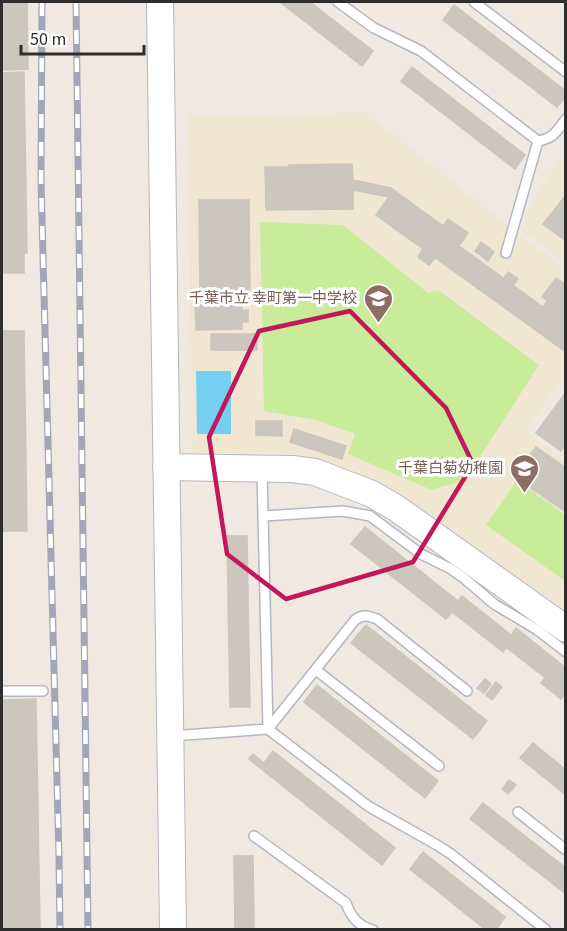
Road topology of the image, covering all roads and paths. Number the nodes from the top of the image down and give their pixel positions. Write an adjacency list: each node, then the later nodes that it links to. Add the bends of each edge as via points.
1 (160, 2): 8 (street)
2 (338, 2): 6 (lane, via 374,28 421,51)
3 (474, 2): 4 (lane)
4 (566, 72)
5 (566, 119): 6 (lane, via 556,133)
6 (538, 141): 7 (lane)
7 (506, 252)
8 (166, 467): 9 (street); 18 (street)
9 (262, 468): 10 (lane); 11 (street, via 315,472 372,494)
10 (264, 516): 12 (lane, via 343,511 370,516); 17 (lane)
11 (566, 629)
12 (566, 652)
13 (316, 670): 14 (lane, via 355,620 368,616); 17 (lane); 19 (lane)
14 (467, 690)
15 (2, 691): 16 (lane)
16 (43, 691)
17 (268, 729): 18 (lane); 25 (lane, via 368,807 451,854)
18 (171, 736): 24 (street)
19 (440, 766)
20 (518, 812): 22 (lane)
21 (254, 836): 23 (lane, via 346,903 350,915)
22 (566, 850)
23 (367, 929)
24 (173, 930)
25 (546, 930)

